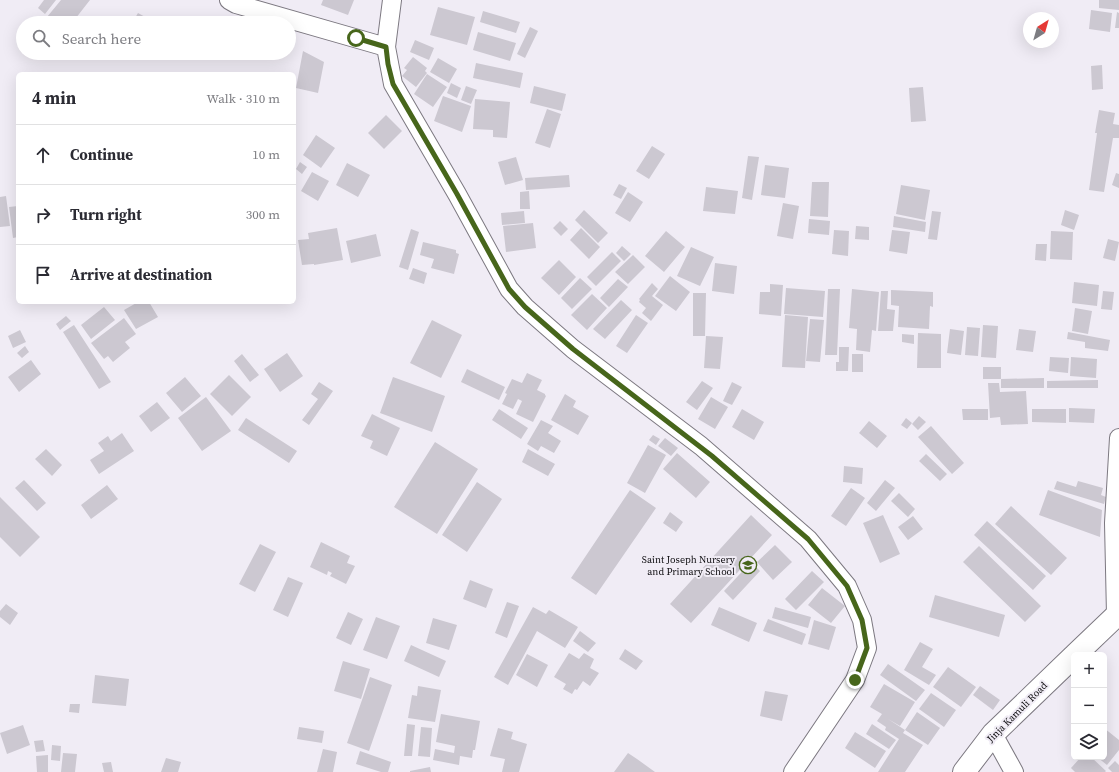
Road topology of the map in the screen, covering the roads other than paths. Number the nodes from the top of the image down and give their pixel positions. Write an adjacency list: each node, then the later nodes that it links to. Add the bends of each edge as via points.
1 (229, 0): 3 (street)
2 (392, 0): 5 (street)
3 (278, 16)
4 (296, 21): 5 (street)
5 (386, 47): 11 (street, via 393,84 509,289 525,307 573,349 700,446 808,539 847,586 862,620 867,648 855,680)
6 (1119, 438): 7 (street, via 1114,523)
7 (1118, 614): 8 (main road, Jinja Kamuli Road)
8 (1079, 652)
9 (1071, 660): 10 (main road, Jinja Kamuli Road)
10 (993, 734): 12 (main road, Jinja Kamuli Road); 13 (street)
11 (794, 772)
12 (964, 772)
13 (1014, 772)

